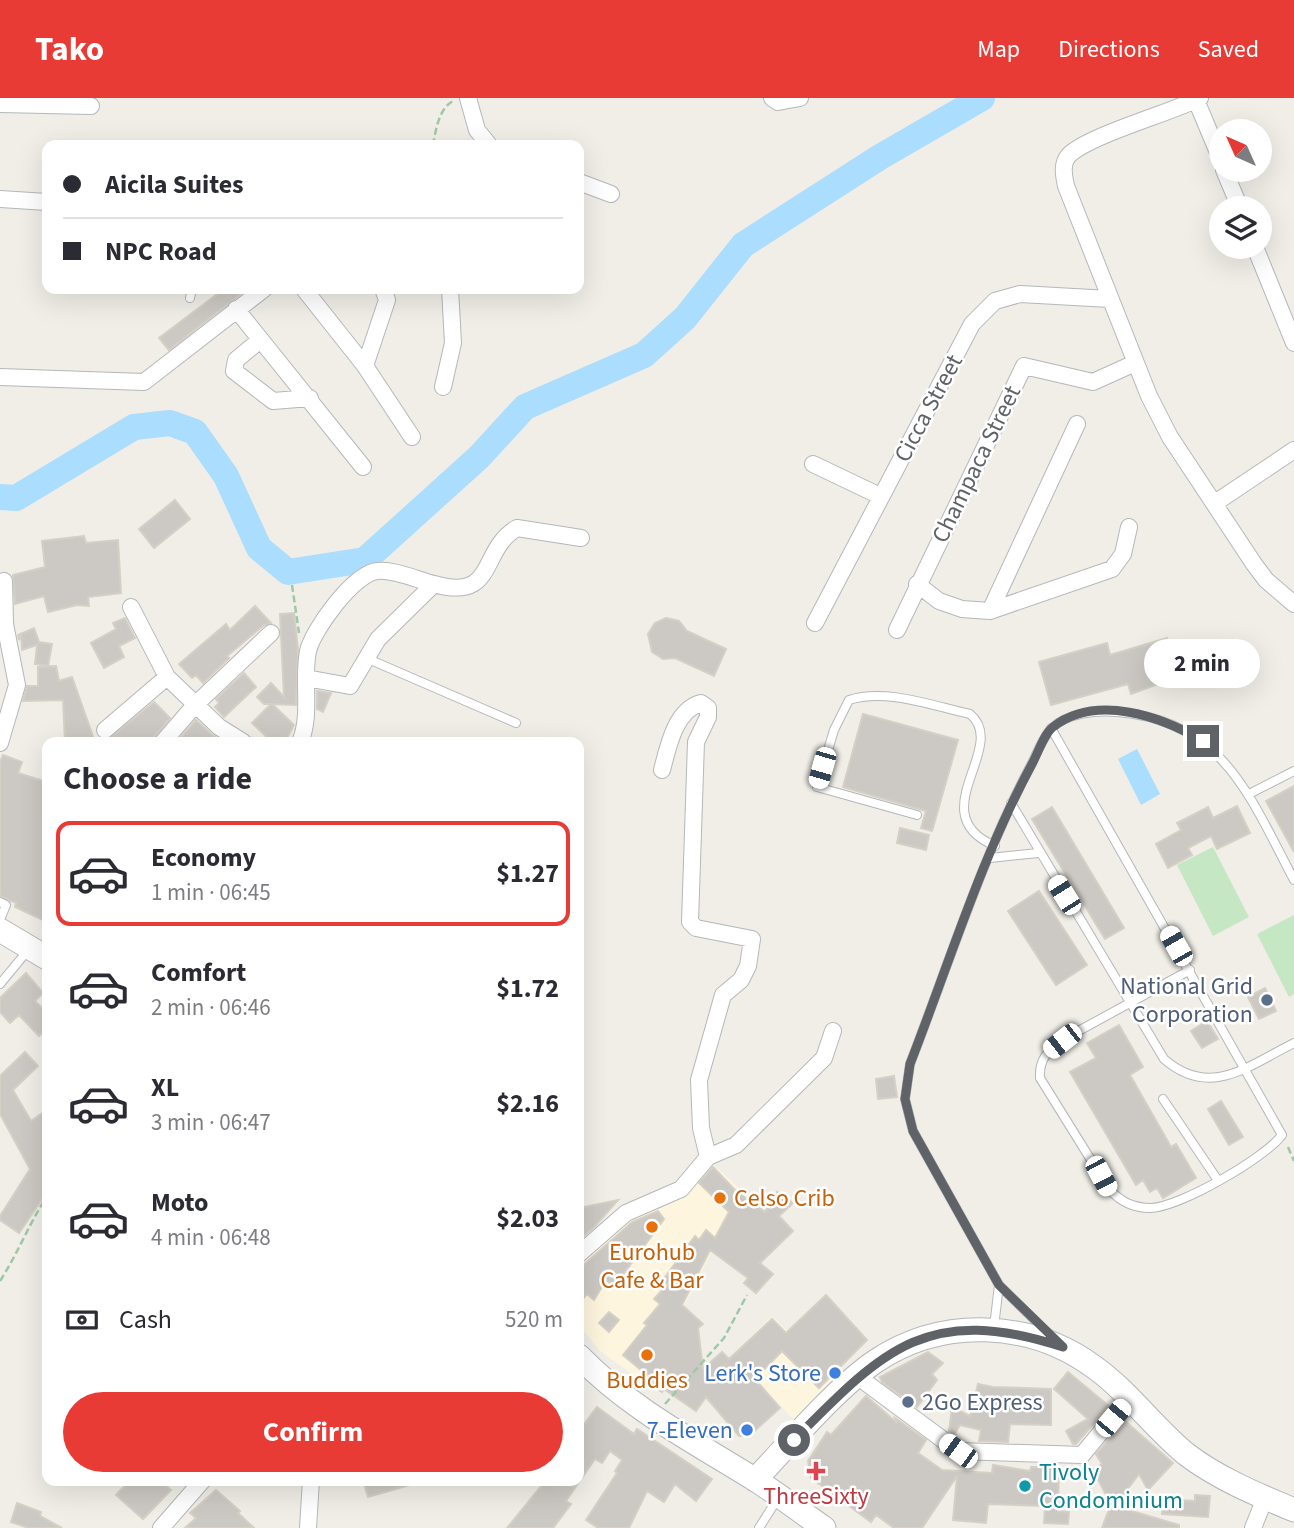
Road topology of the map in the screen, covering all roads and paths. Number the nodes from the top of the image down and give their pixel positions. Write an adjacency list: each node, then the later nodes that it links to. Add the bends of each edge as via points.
1 (460, 98): 9 (path, via 448,104)
2 (468, 98): 10 (street, via 477,130)
3 (772, 98): 4 (street, via 778,102)
4 (800, 98)
5 (1198, 99): 8 (street); 20 (street, via 1068,156 1063,170 1066,186)
6 (0, 104): 7 (street)
7 (91, 106)
8 (1209, 128)
9 (434, 140)
10 (485, 140)
11 (584, 184): 12 (street)
12 (611, 194)
13 (0, 199): 14 (street)
14 (42, 202)
15 (1260, 259): 23 (street)
16 (257, 294): 21 (street)
17 (308, 294): 25 (street)
18 (385, 294): 25 (street, via 387,300)
19 (450, 294): 27 (street, via 453,343)
20 (1110, 299): 24 (street); 34 (street, Cicca Street, via 1020,294 995,301 972,324)
21 (236, 309): 22 (street); 26 (street, via 144,382)
22 (260, 340): 28 (street); 28 (street, via 236,360 234,372 273,401)
23 (1294, 343)
24 (1135, 363): 35 (street, via 1171,437); 41 (street, Champaca Street, via 1093,382 1024,366)
25 (365, 366): 30 (street)
26 (0, 377)
27 (443, 387)
28 (310, 398): 33 (street)
29 (1077, 424): 44 (street)
30 (412, 438)
31 (1292, 452): 35 (street)
32 (813, 464): 34 (street)
33 (363, 467)
34 (880, 496): 45 (street, Cicca Street)
35 (1214, 503): 42 (street, via 1266,580)
36 (1129, 527): 44 (street, via 1123,554 1112,569)
37 (581, 538): 40 (street, via 517,528 502,537 481,579 460,589)
38 (4, 581): 59 (street, via 5,624 17,685)
39 (292, 584): 48 (path, via 300,636)
40 (435, 584): 48 (street, via 370,573 328,612); 49 (street, via 378,639)
41 (917, 584): 44 (street, via 939,601); 46 (street, Champaca Street)
42 (1294, 604)
43 (131, 607): 50 (street)
44 (990, 611)
45 (815, 623)
46 (897, 630)
47 (271, 633): 52 (street)
48 (309, 650): 51 (street)
49 (366, 658): 51 (street, via 354,683 347,687); 53 (lane)
50 (167, 677): 52 (street); 55 (street)
51 (306, 678): 58 (street)
52 (195, 705): 56 (street); 57 (street)
53 (516, 723)
54 (1051, 728): 62 (lane, via 1071,717 1102,710 1145,714 1175,724 1203,741 1229,765); 63 (lane); 73 (lane)
55 (105, 730)
56 (167, 737)
57 (235, 737)
58 (301, 737)
59 (0, 743)
60 (662, 770): 81 (street, via 673,732 688,709 701,703 708,708 708,717 696,742 690,922 696,928 752,939 741,980 723,995 699,1080 701,1128)
61 (1294, 771): 62 (lane)
62 (1249, 794): 68 (lane)
63 (1011, 803): 65 (lane); 66 (lane)
64 (917, 815): 65 (lane, via 817,786 834,730 849,700 864,695 902,699 970,714 978,721 982,734 963,798 964,814 974,832)
65 (995, 846): 67 (lane)
66 (1038, 853): 67 (lane); 75 (lane)
67 (990, 858): 87 (lane, via 910,1064 905,1099 913,1131)
68 (1294, 880)
69 (0, 902): 70 (lane, via 6,905)
70 (0, 920)
71 (0, 930): 72 (main road)
72 (39, 953): 74 (lane)
73 (1190, 970): 75 (lane); 78 (lane)
74 (0, 984)
75 (1130, 1001): 78 (lane, via 1164,1059 1178,1071 1200,1080 1215,1080); 83 (lane, via 1047,1052 1039,1064 1041,1078 1120,1201 1153,1208 1174,1204)
76 (834, 1031): 81 (street, via 824,1058 800,1084 736,1145)
77 (1294, 1043): 78 (lane)
78 (1245, 1067): 80 (lane)
79 (1163, 1099): 83 (lane)
80 (1282, 1135): 82 (path); 83 (lane)
81 (708, 1157): 85 (street, via 681,1189 626,1213)
82 (1294, 1161)
83 (1217, 1179)
84 (42, 1204): 86 (path)
85 (584, 1250)
86 (0, 1281)
87 (999, 1285): 89 (lane); 90 (lane)
88 (747, 1295): 94 (path, via 724,1338)
89 (994, 1329): 90 (main road); 92 (main road, via 935,1334 901,1347)
90 (1063, 1347): 93 (main road, via 1096,1368)
91 (584, 1361): 94 (main road, via 611,1387)
92 (857, 1376): 93 (street, via 958,1451 1082,1455); 95 (main road)
93 (1128, 1399): 99 (main road, via 1187,1454)
94 (654, 1417): 95 (main road)
95 (755, 1480): 98 (main road)
96 (198, 1486): 101 (street)
97 (311, 1486): 102 (street)
98 (779, 1496): 103 (lane); 104 (main road)
99 (1265, 1498): 100 (main road); 105 (street)
100 (1294, 1510)
101 (161, 1528)
102 (308, 1528)
103 (759, 1528)
104 (824, 1528)
105 (1253, 1528)

